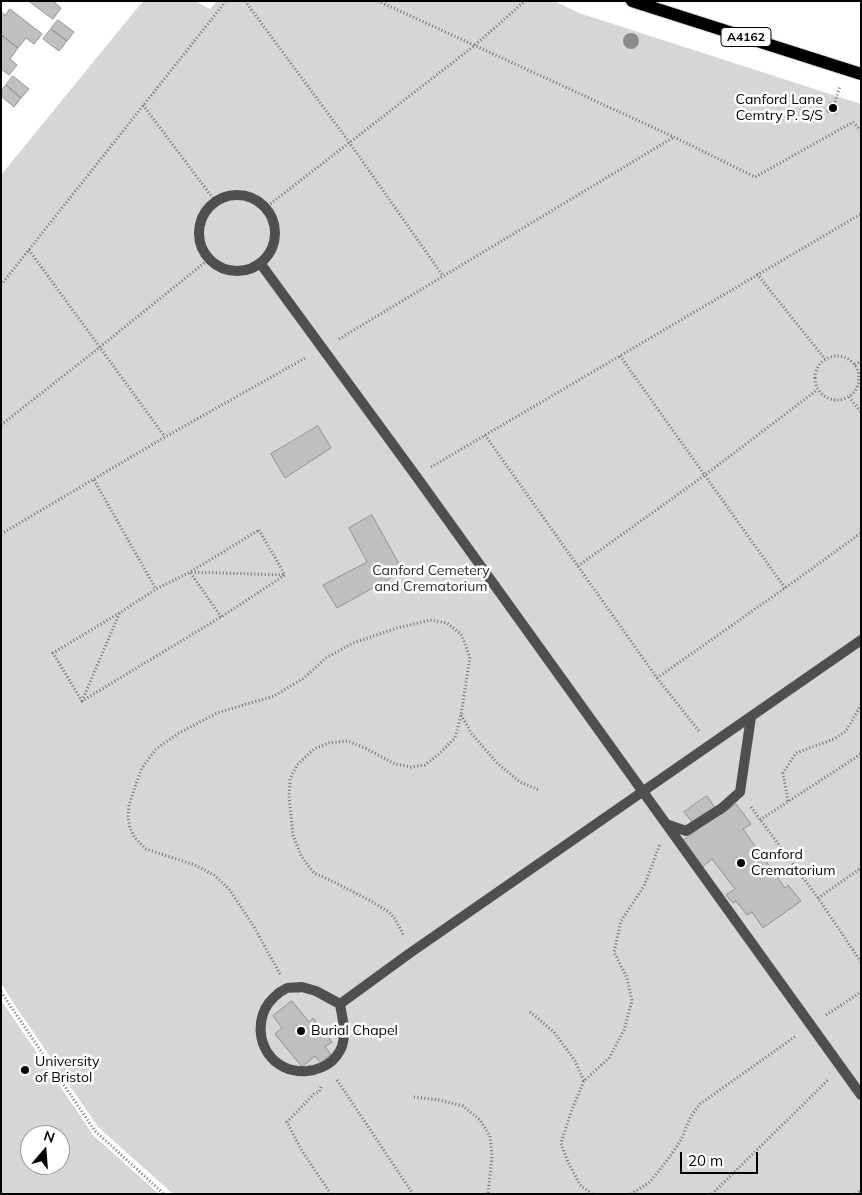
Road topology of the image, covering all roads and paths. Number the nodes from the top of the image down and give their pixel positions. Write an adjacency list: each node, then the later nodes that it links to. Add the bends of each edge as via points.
1 (226, 1): 8 (path)
2 (245, 1): 11 (path)
3 (378, 1): 6 (path)
4 (526, 1): 6 (path)
5 (632, 1): 7 (main road, A4162)
6 (474, 46): 10 (path); 11 (path)
7 (861, 74)
8 (143, 105): 12 (path); 15 (path)
9 (861, 131): 10 (path, via 854,122 755,177)
10 (674, 137): 19 (path)
11 (349, 142): 13 (path); 19 (path)
12 (215, 201): 13 (lane, via 236,195 247,196); 16 (lane, via 200,222 198,235)
13 (265, 208): 17 (lane, via 272,218 273,243)
14 (861, 214): 18 (path)
15 (29, 250): 20 (path); 21 (path)
16 (209, 259): 17 (lane, via 228,270 239,271); 21 (path)
17 (260, 263): 22 (lane)
18 (757, 274): 23 (path); 24 (path)
19 (443, 276): 22 (path)
20 (1, 286)
21 (100, 347): 30 (path); 32 (path)
22 (323, 349): 32 (path); 34 (lane)
23 (620, 356): 31 (path); 33 (path)
24 (824, 359): 26 (path, via 844,357); 27 (path, via 814,376)
25 (861, 361): 26 (path)
26 (855, 365): 28 (path, via 858,385)
27 (817, 390): 28 (path, via 828,399); 33 (path)
28 (849, 397): 29 (path)
29 (861, 412)
30 (1, 424)
31 (485, 434): 34 (path); 38 (path)
32 (165, 437): 35 (path)
33 (705, 475): 38 (path); 41 (path)
34 (416, 476): 54 (lane)
35 (94, 480): 37 (path); 42 (path)
36 (861, 533): 41 (path)
37 (1, 534)
38 (578, 566): 46 (path)
39 (190, 572): 40 (path); 40 (path, via 259,530); 42 (path); 44 (path)
40 (285, 575): 44 (path)
41 (785, 588): 46 (path)
42 (156, 589): 43 (path)
43 (120, 612): 47 (path); 47 (path, via 53,653)
44 (221, 617): 47 (path)
45 (861, 640): 50 (lane)
46 (657, 678): 51 (path)
47 (82, 701)
48 (861, 705): 56 (path, via 846,731 796,753 783,773)
49 (461, 715): 53 (path, via 472,734 497,763 520,782); 61 (path, via 455,738 425,764 412,767 395,764 348,741 329,743 314,749 297,765 290,779 293,835 301,856 314,873 389,912 403,932); 63 (path, via 470,657 461,634 447,623 430,620 352,643 274,696 217,713 179,733 156,749 142,768 132,793 128,818 135,838 146,849 195,865 214,875 229,890 252,925)
50 (751, 717): 51 (lane); 55 (lane)
51 (710, 745): 54 (lane)
52 (861, 754): 56 (path)
53 (539, 790)
54 (643, 792): 58 (lane); 61 (lane)
55 (740, 792): 57 (path); 58 (lane, via 686,831)
56 (788, 801): 57 (path)
57 (760, 820): 60 (path)
58 (666, 824): 68 (lane); 71 (path, via 644,886 621,921 614,952 627,978 632,1001 624,1030 609,1058)
59 (861, 868): 60 (path)
60 (818, 898): 62 (path)
61 (410, 953): 66 (lane)
62 (861, 962)
63 (288, 988): 66 (lane, via 302,987); 69 (lane, via 266,1006 260,1034 264,1048 285,1068 299,1072)
64 (1, 992): 75 (path, via 94,1131)
65 (861, 992): 68 (path)
66 (340, 1004): 69 (lane, via 343,1044)
67 (530, 1012): 71 (path, via 554,1032)
68 (811, 1026): 70 (lane); 80 (path, via 700,1104 681,1140 650,1182)
69 (327, 1066): 76 (path, via 319,1092 287,1122 302,1152); 77 (path)
70 (841, 1067): 72 (lane); 81 (path)
71 (584, 1080): 79 (path, via 561,1143 580,1185)
72 (861, 1095)
73 (414, 1097): 78 (path, via 463,1106 480,1120 490,1136 492,1156)
74 (861, 1190): 82 (path)
75 (164, 1194)
76 (331, 1194)
77 (413, 1194)
78 (488, 1194)
79 (592, 1194)
80 (630, 1194)
81 (712, 1194)
82 (856, 1194)

